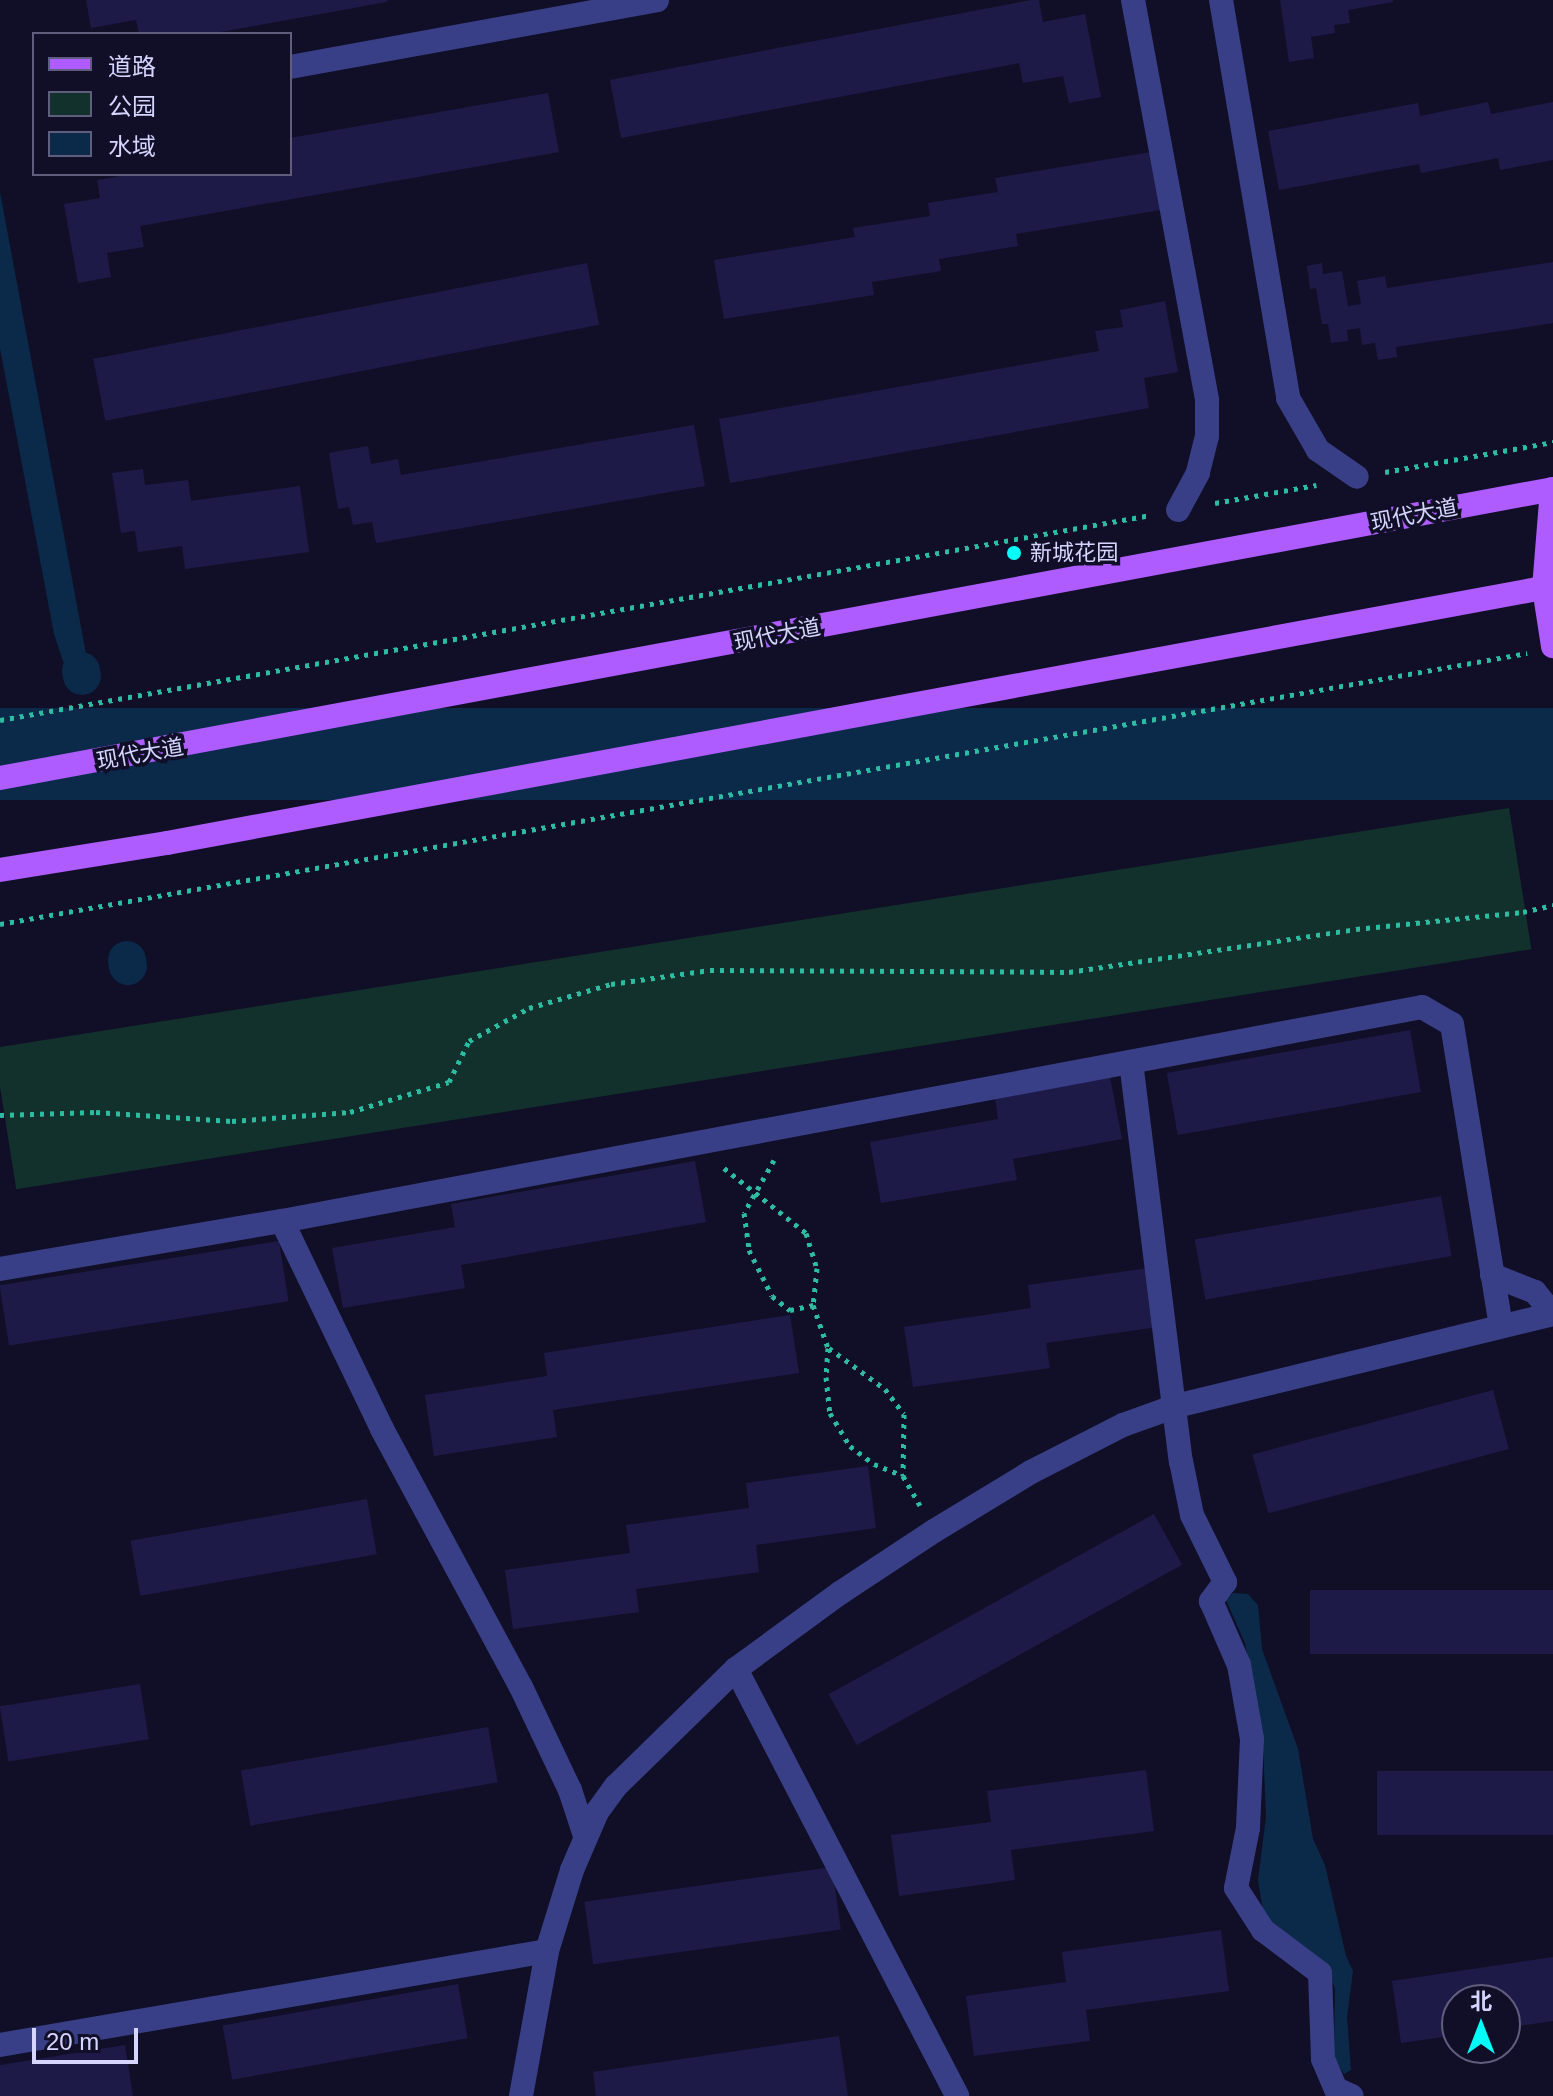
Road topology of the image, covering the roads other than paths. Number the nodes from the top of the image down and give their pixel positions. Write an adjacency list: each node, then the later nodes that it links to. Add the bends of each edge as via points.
1 (657, 0): 4 (street)
2 (1133, 0): 7 (street, via 1207,400 1207,436 1198,473)
3 (1221, 0): 5 (street, via 1288,398 1318,450)
4 (292, 67)
5 (1357, 477)
6 (1553, 490): 8 (main road); 10 (main road, 现代大道)
7 (1178, 510)
8 (1549, 587): 9 (main road); 11 (main road)
9 (1546, 649)
10 (0, 778)
11 (0, 870)
12 (1131, 1062): 13 (street); 15 (street, via 1422,1007 1452,1024); 18 (street)
13 (282, 1221): 14 (street); 20 (street, via 382,1429 521,1687 570,1790)
14 (0, 1269)
15 (1492, 1275): 16 (street, via 1535,1292); 17 (street)
16 (1553, 1314): 17 (street)
17 (1501, 1325): 18 (street)
18 (1176, 1406): 19 (street, via 1081,1445 934,1531); 25 (street, via 1192,1515 1225,1582 1211,1601 1239,1665 1252,1739 1248,1828 1236,1888 1263,1930 1320,1973 1323,2059 1336,2089)
19 (736, 1669): 20 (street, via 616,1786); 24 (street)
20 (585, 1836): 21 (street)
21 (547, 1951): 22 (street); 23 (street)
22 (0, 2045)
23 (521, 2096)
24 (957, 2096)
25 (1352, 2096)

